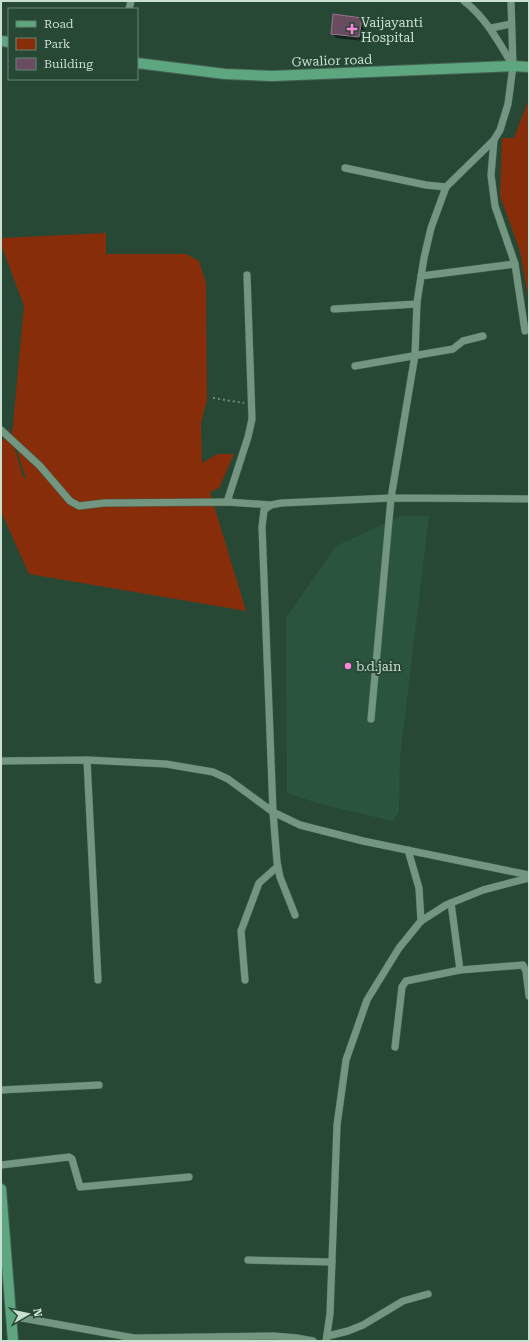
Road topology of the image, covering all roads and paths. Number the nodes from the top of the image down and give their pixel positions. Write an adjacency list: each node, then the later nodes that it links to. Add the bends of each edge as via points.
1 (464, 1): 4 (street)
2 (510, 1): 3 (street)
3 (511, 24): 4 (street); 6 (street)
4 (491, 28): 6 (street)
5 (138, 63): 6 (main road, Gwalior road, via 225,74 272,76)
6 (513, 66): 7 (main road, Gwalior road); 8 (street, via 508,104)
7 (529, 67)
8 (494, 140): 10 (street); 11 (street, via 491,175 495,206)
9 (345, 168): 10 (street)
10 (446, 187): 13 (street, via 430,228)
11 (515, 264): 13 (street); 16 (street)
12 (247, 275): 21 (street)
13 (421, 276): 14 (street)
14 (417, 304): 15 (street); 18 (street)
15 (334, 309)
16 (525, 331)
17 (483, 336): 18 (street, via 463,341 453,349)
18 (415, 355): 19 (street); 23 (street)
19 (355, 366)
20 (213, 398): 21 (path)
21 (253, 405): 25 (street, via 248,437)
22 (1, 430): 25 (street, via 40,466 70,501 79,506 104,503)
23 (391, 498): 24 (street); 26 (street); 27 (street)
24 (529, 499)
25 (227, 502): 26 (street)
26 (271, 505): 30 (street, via 263,512 262,526)
27 (371, 719)
28 (87, 760): 29 (street); 30 (street, via 166,764 213,772 228,779); 38 (street)
29 (1, 761)
30 (273, 812): 31 (street, via 300,825); 32 (street)
31 (408, 850): 33 (street); 36 (street, via 419,888)
32 (277, 867): 35 (street); 39 (street, via 259,883 241,931)
33 (529, 876): 34 (street)
34 (451, 903): 36 (street); 37 (street)
35 (295, 915)
36 (421, 921): 49 (street, via 399,948 367,1000 346,1060 337,1125)
37 (460, 970): 40 (street, via 523,965 526,967); 42 (street, via 406,981 402,987)
38 (98, 980)
39 (245, 980)
40 (528, 984): 41 (street)
41 (529, 996)
42 (395, 1047)
43 (99, 1085): 44 (street)
44 (1, 1090)
45 (1, 1164): 46 (street, via 69,1157 72,1159 80,1186)
46 (189, 1177)
47 (1, 1189): 51 (main road)
48 (248, 1260): 49 (street)
49 (332, 1262): 52 (street)
50 (428, 1294): 52 (street, via 403,1301 353,1329)
51 (11, 1316): 53 (main road); 54 (street, via 134,1338 274,1336)
52 (327, 1338)
53 (13, 1341)
54 (313, 1341)

